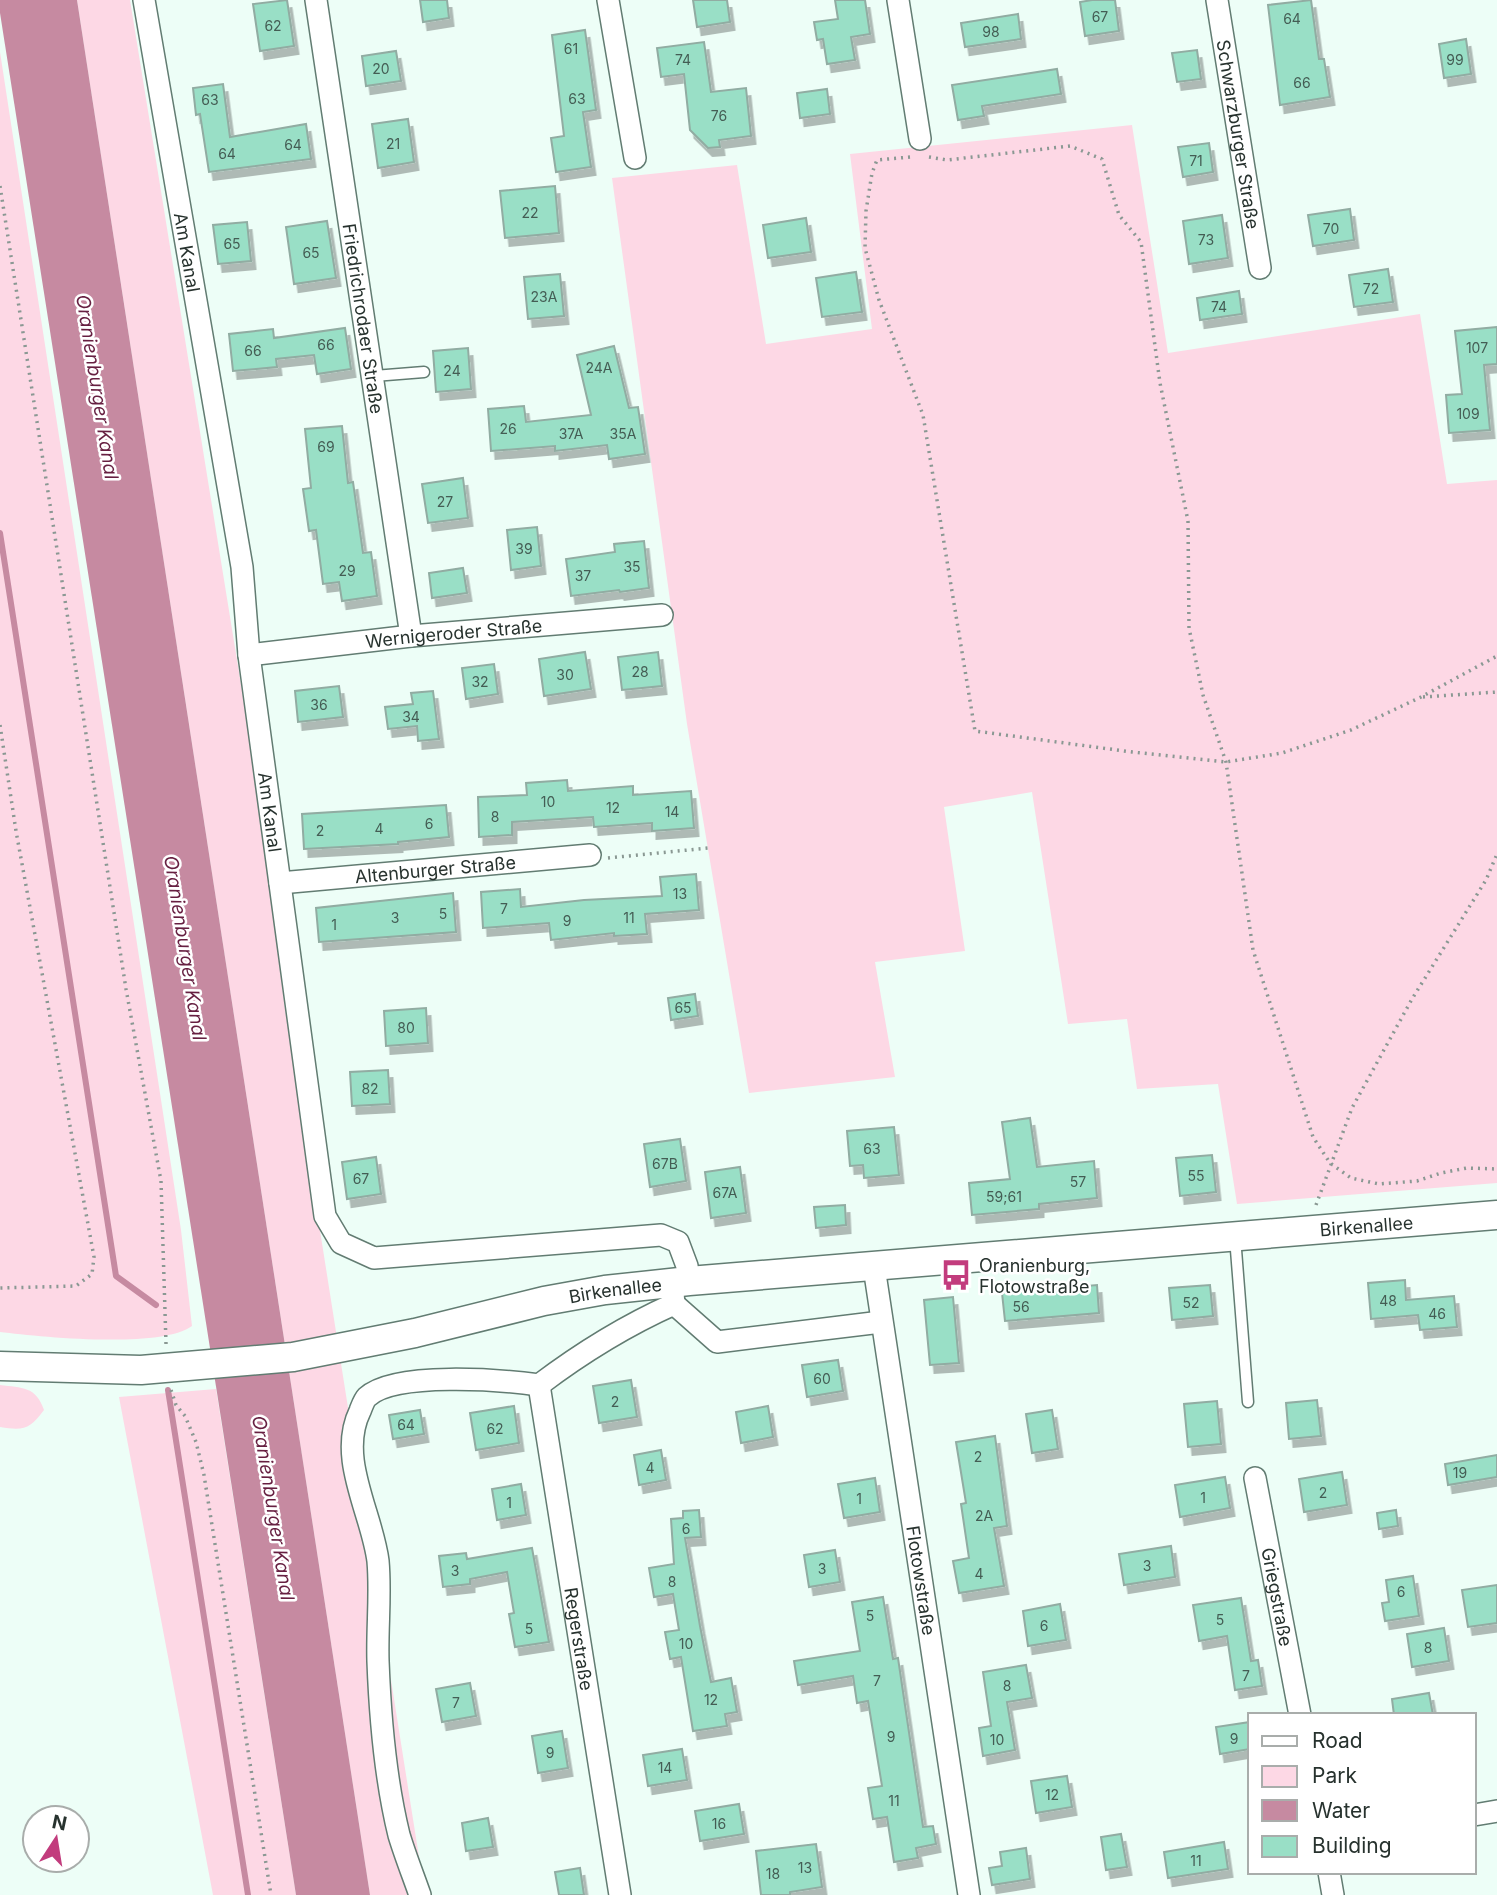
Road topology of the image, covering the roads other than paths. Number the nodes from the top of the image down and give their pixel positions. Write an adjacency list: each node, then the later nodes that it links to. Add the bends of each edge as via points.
1 (144, 0): 13 (street, Am Kanal, via 242,567)
2 (316, 0): 10 (street, Friedrichrodaer Straße)
3 (608, 0): 7 (street)
4 (898, 0): 6 (street)
5 (1217, 0): 8 (street, Schwarzburger Straße)
6 (920, 139)
7 (635, 159)
8 (1260, 268)
9 (424, 372): 10 (lane)
10 (374, 376): 12 (street, Friedrichrodaer Straße)
11 (662, 615): 12 (street, Wernigeroder Straße)
12 (411, 636): 13 (street, Wernigeroder Straße)
13 (248, 655): 15 (street, Am Kanal)
14 (590, 855): 15 (street, Altenburger Straße)
15 (280, 883): 19 (street, Am Kanal, via 325,1216 341,1242 374,1258 662,1235 678,1242 687,1266)
16 (1497, 1215): 17 (street, Birkenallee)
17 (1235, 1237): 18 (street, Birkenallee); 23 (lane)
18 (874, 1266): 19 (street, Birkenallee); 20 (street, Flotowstraße)
19 (678, 1289): 20 (street, via 717,1342); 21 (street, Birkenallee, via 605,1290 293,1357 74,1369); 22 (street)
20 (881, 1322): 31 (street, Flotowstraße)
21 (0, 1366)
22 (539, 1385): 29 (street, via 497,1380 385,1386 366,1398 356,1420 353,1454 380,1587 378,1662 388,1770 400,1835); 30 (street, Regerstraße)
23 (1248, 1402)
24 (1255, 1478): 25 (street, Griegstraße)
25 (1300, 1713)
26 (1497, 1811): 27 (street)
27 (1476, 1815)
28 (1329, 1874): 32 (street)
29 (420, 1895)
30 (620, 1895)
31 (969, 1895)
32 (1333, 1895)

